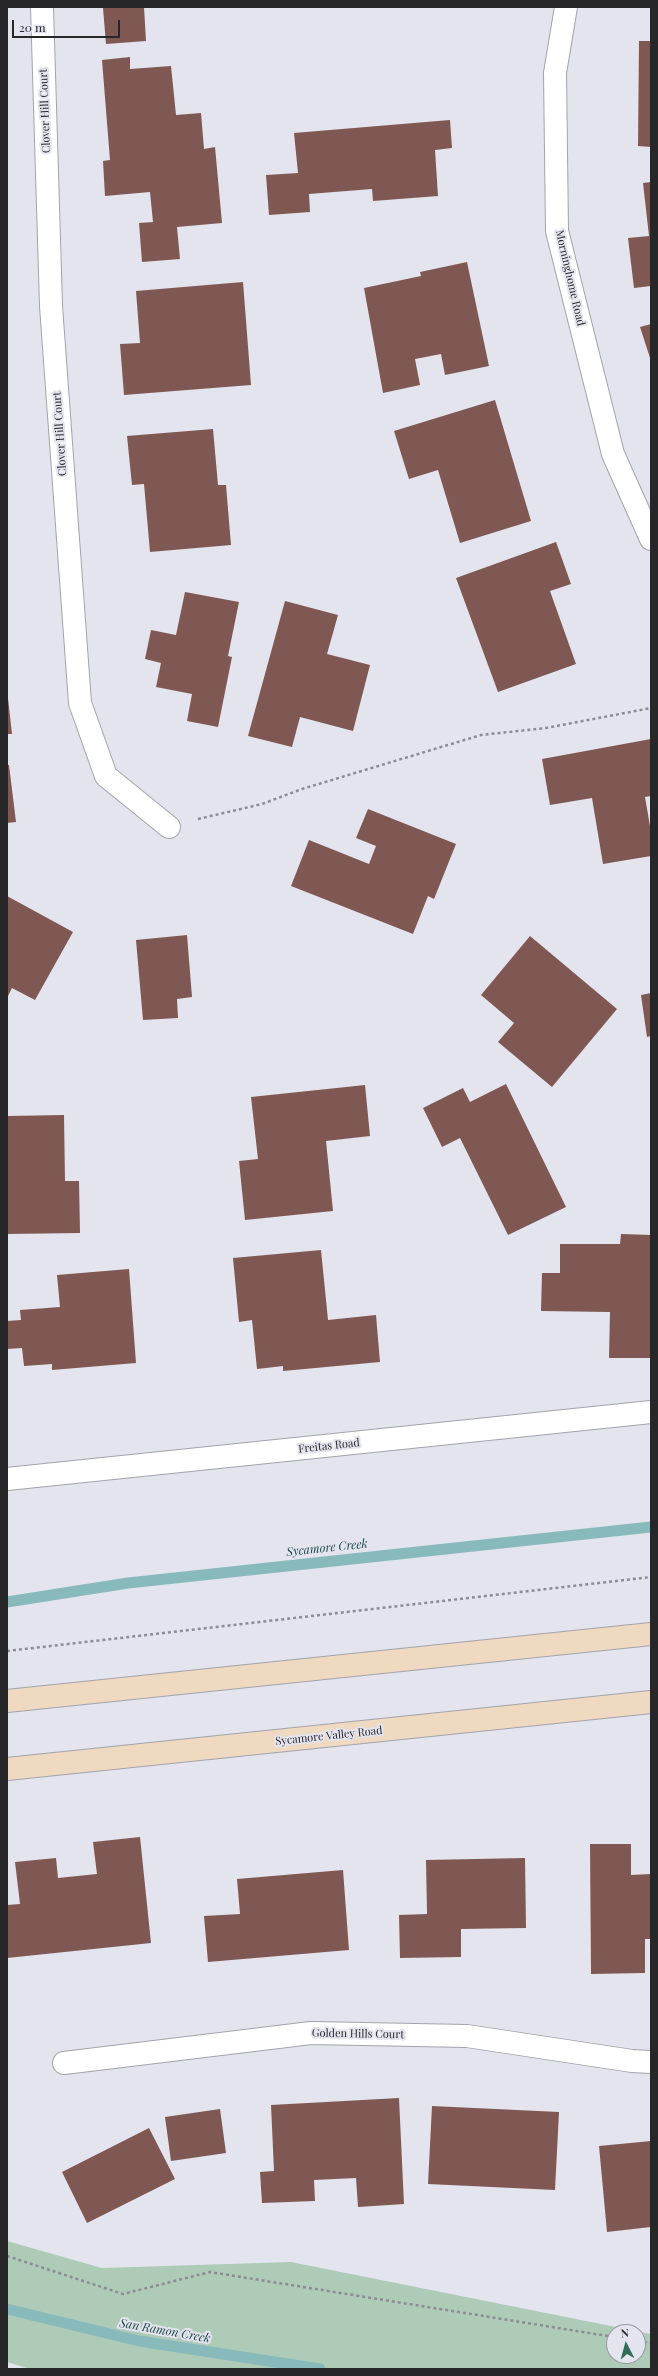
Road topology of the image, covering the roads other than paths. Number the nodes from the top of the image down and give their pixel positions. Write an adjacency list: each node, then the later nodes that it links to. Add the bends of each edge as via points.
1 (42, 7): 4 (street, Clover Hill Court, via 51,306 80,702 106,776)
2 (566, 7): 3 (street, Morninghome Road, via 555,73 557,231 613,454)
3 (651, 539)
4 (169, 827)
5 (651, 1412): 6 (street, Freitas Road)
6 (7, 1479)
7 (651, 1634): 8 (main road)
8 (7, 1701)
9 (651, 1702): 10 (main road, Sycamore Valley Road)
10 (7, 1769)
11 (651, 2062): 12 (street, Golden Hills Court, via 467,2036 312,2033)
12 (64, 2063)

